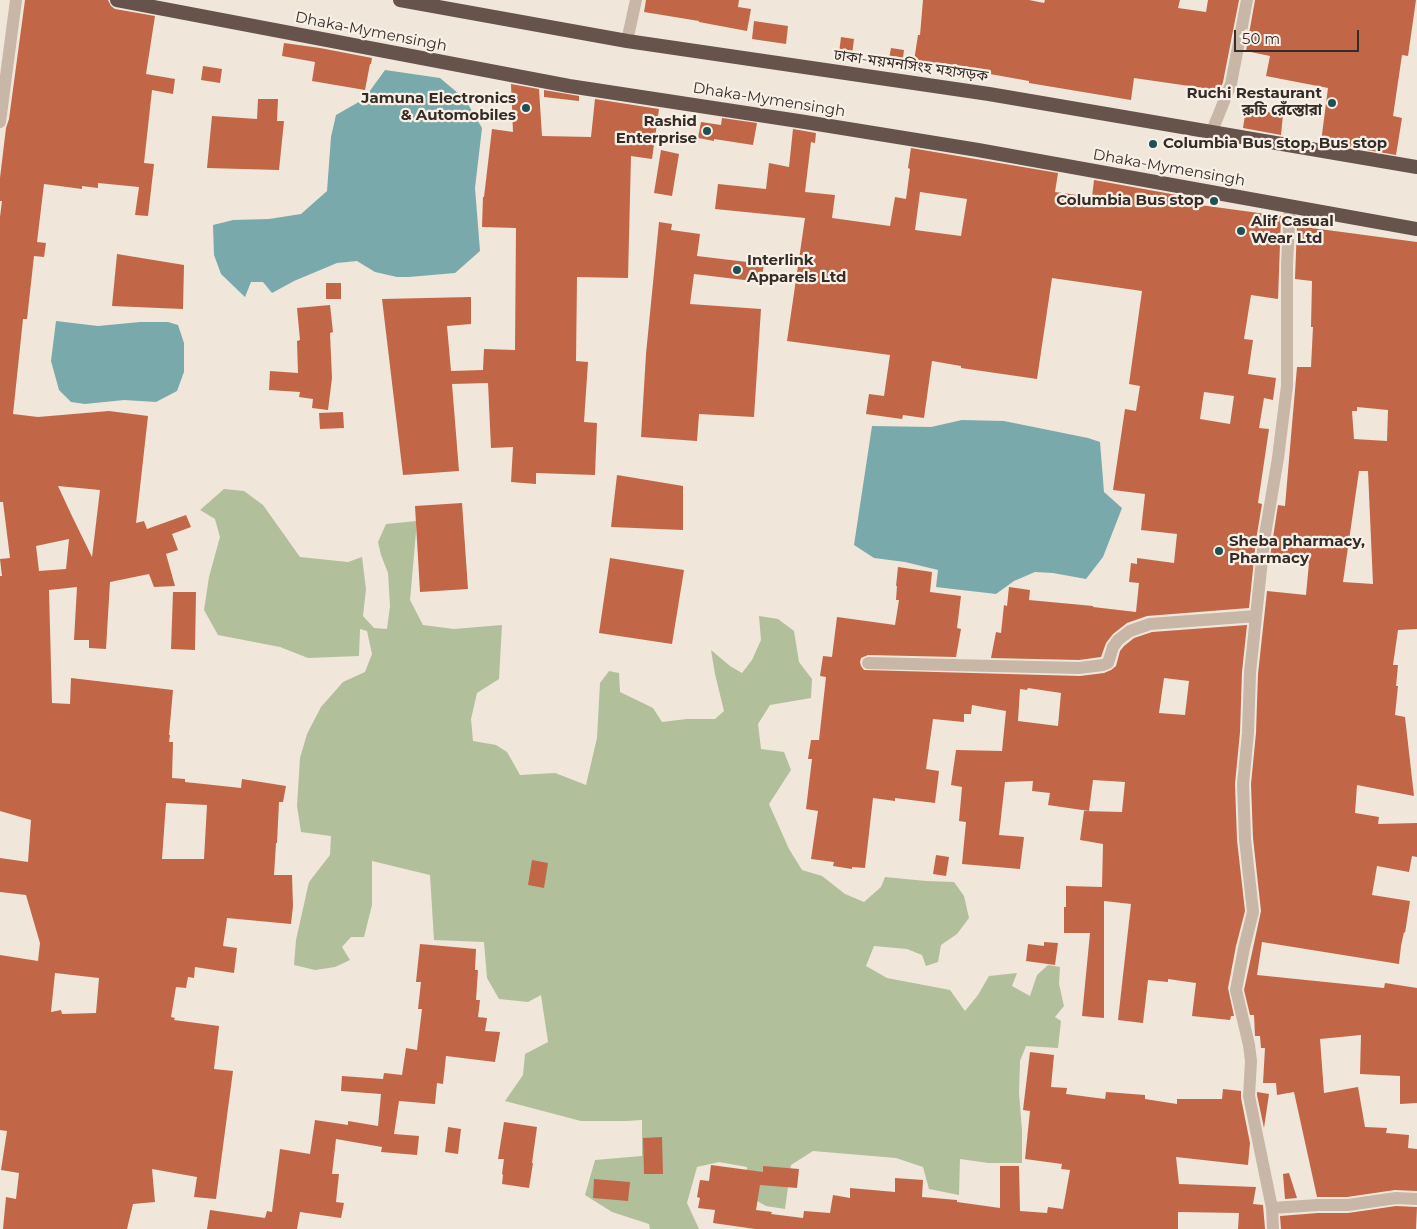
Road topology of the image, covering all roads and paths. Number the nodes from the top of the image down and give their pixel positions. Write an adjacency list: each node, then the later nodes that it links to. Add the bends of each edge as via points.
1 (16, 0): 7 (street)
2 (117, 0): 10 (highway, Dhaka-Mymensingh, via 569,86 959,147)
3 (400, 0): 6 (highway, ঢাকা-ময়মনসিংহ মহাসড়ক)
4 (636, 0): 6 (street)
5 (1247, 0): 8 (street, via 1231,84)
6 (627, 41): 8 (highway, ঢাকা-ময়মনসিংহ মহাসড়ক, via 989,94)
7 (0, 122)
8 (1212, 131): 9 (highway, ঢাকা-ময়মনসিংহ মহাসড়ক)
9 (1417, 167)
10 (1290, 206): 11 (highway, Dhaka-Mymensingh); 12 (street, via 1287,386)
11 (1417, 229)
12 (1256, 616): 13 (street, via 1150,624 1130,630 1118,640 1108,663 1103,666); 15 (street, via 1243,784 1244,839 1253,912 1236,990 1251,1061 1249,1096)
13 (868, 663)
14 (1417, 1199): 15 (street)
15 (1272, 1208): 16 (street)
16 (1273, 1229)

